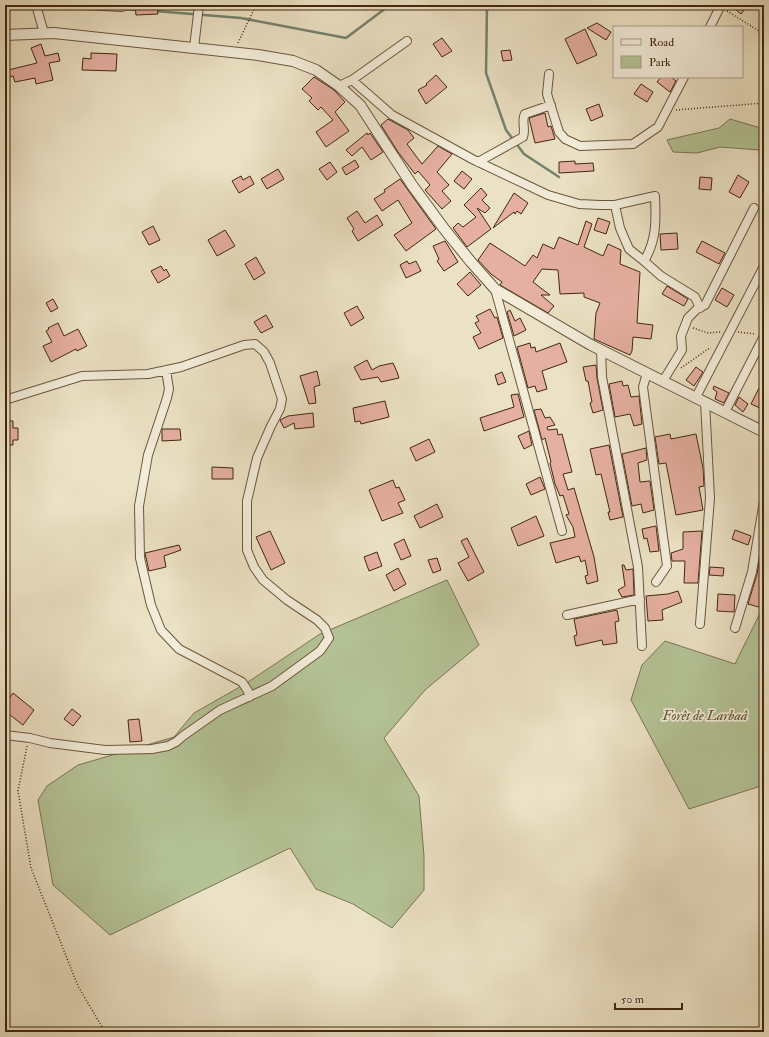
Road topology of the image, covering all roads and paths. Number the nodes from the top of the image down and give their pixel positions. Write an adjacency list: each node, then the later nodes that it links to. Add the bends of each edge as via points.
1 (36, 5): 8 (street)
2 (84, 5): 3 (street)
3 (124, 5)
4 (256, 5): 13 (path)
5 (721, 6): 7 (street); 9 (path)
6 (198, 7): 12 (street)
7 (711, 26)
8 (44, 33): 10 (street); 12 (street)
9 (764, 34)
10 (5, 35)
11 (407, 41): 16 (street)
12 (194, 48): 13 (street)
13 (235, 52): 17 (street, via 293,61 316,70)
14 (549, 74): 19 (street, via 547,94)
15 (683, 78): 20 (street)
16 (352, 80): 17 (street); 21 (street, via 392,115)
17 (339, 86): 26 (street, via 360,105 445,230)
18 (764, 103): 20 (path)
19 (551, 105): 20 (street, via 559,132 564,139 580,146 633,144 658,126); 21 (street, via 525,114 524,133 520,138)
20 (666, 110)
21 (478, 162): 22 (street, via 548,195 578,204)
22 (615, 205): 24 (street, via 620,228 629,249); 24 (street, via 655,196 656,228 650,253)
23 (754, 208): 27 (street, via 705,306)
24 (644, 261): 27 (street, via 661,276 695,297)
25 (764, 266): 29 (street)
26 (495, 289): 30 (street); 40 (street)
27 (700, 308): 34 (street, via 688,318 681,336 682,350)
28 (764, 336): 37 (street)
29 (723, 346): 32 (path, via 708,349); 36 (street)
30 (601, 350): 33 (street); 42 (street, via 602,377 638,567)
31 (166, 370): 35 (street, via 148,374 82,376); 47 (street, via 167,398 148,455 140,506 140,558 151,605 162,630 178,648 242,682); 47 (street, via 244,345 255,344 264,352 270,363 282,399 280,409 257,458 247,501 247,550 263,580 317,620 325,628 329,638 320,651 272,686)
32 (676, 372)
33 (647, 373): 34 (street); 41 (street, via 644,387 667,566)
34 (663, 381): 36 (street)
35 (5, 400)
36 (700, 400): 37 (street); 44 (street, via 710,498)
37 (725, 412): 38 (street)
38 (764, 432)
39 (764, 501): 45 (street, via 752,572)
40 (562, 531)
41 (656, 582)
42 (640, 600): 43 (street); 46 (street)
43 (567, 615)
44 (700, 624)
45 (735, 628)
46 (642, 646)
47 (249, 697): 49 (street, via 220,710 176,742 152,749 105,750)
48 (5, 735): 49 (street)
49 (30, 738): 50 (path, via 18,791 31,868 78,986)
50 (105, 1032)

